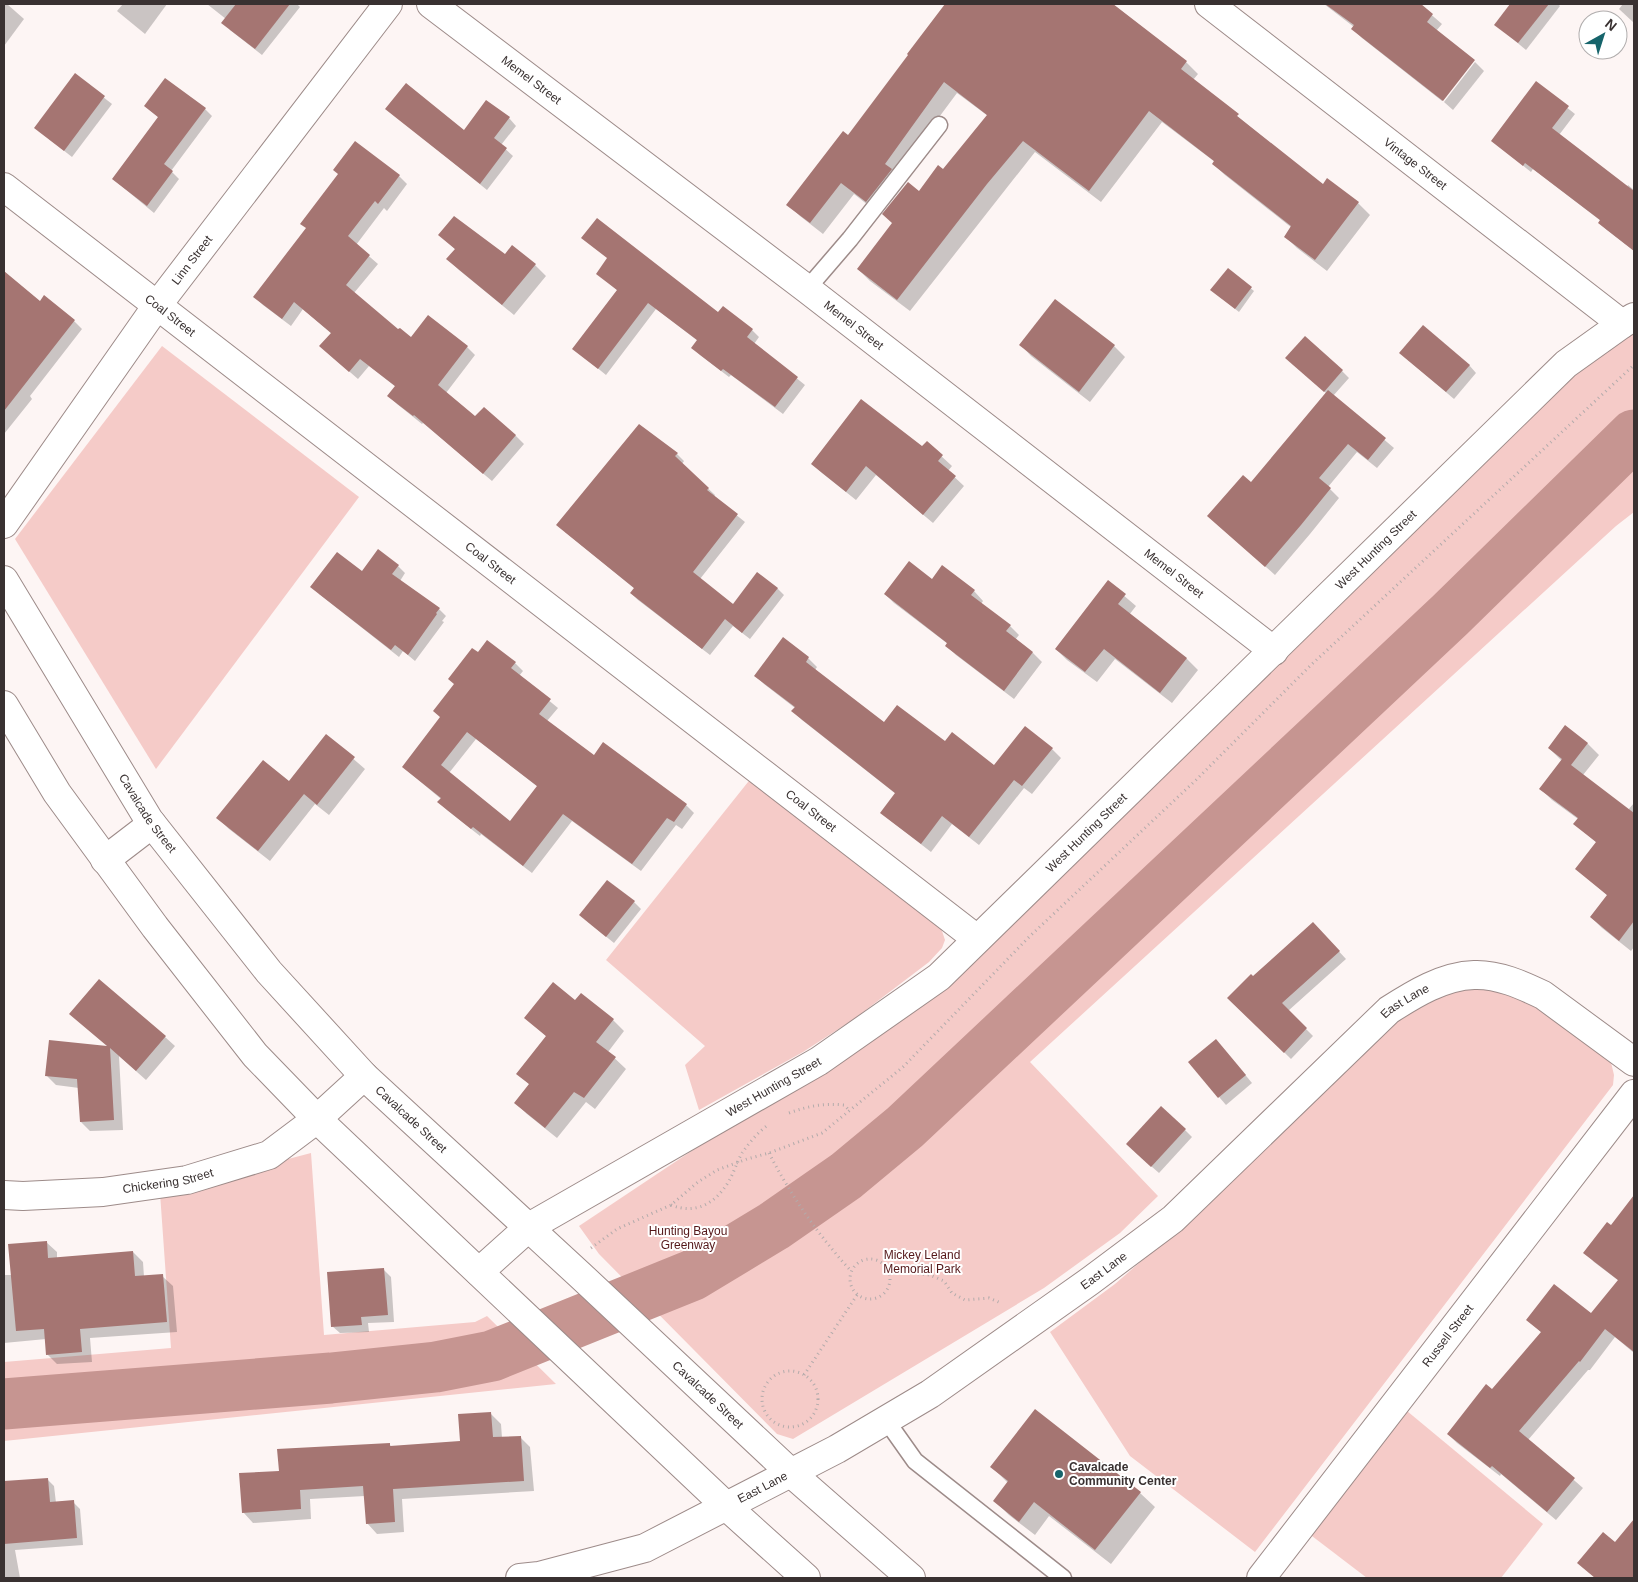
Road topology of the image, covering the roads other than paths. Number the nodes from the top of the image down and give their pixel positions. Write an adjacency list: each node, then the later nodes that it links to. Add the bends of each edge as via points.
1 (388, 4): 7 (street, Linn Street)
2 (431, 4): 6 (street, Memel Street)
3 (1209, 4): 8 (street, Vintage Street)
4 (939, 125): 6 (lane, via 850,239)
5 (4, 187): 7 (street, Coal Street)
6 (807, 288): 11 (street, Memel Street)
7 (156, 307): 9 (street, Linn Street); 15 (street, Coal Street)
8 (1628, 321): 11 (street, West Hunting Street, via 1566,364)
9 (4, 524)
10 (4, 580): 13 (street, Cavalcade Street)
11 (1274, 651): 15 (street, West Hunting Street)
12 (4, 705): 14 (street, via 57,793)
13 (152, 824): 14 (street); 17 (street, Cavalcade Street, via 269,972)
14 (105, 860): 19 (street, via 255,1055)
15 (977, 939): 21 (street, West Hunting Street, via 939,977 819,1061)
16 (1634, 1062): 23 (street, East Lane, via 1543,995 1527,987 1473,975 1453,979 1410,997 1389,1010 1173,1219 930,1394)
17 (364, 1076): 19 (street, Chickering Street); 21 (street, Cavalcade Street)
18 (1634, 1094): 30 (street, Russell Street)
19 (316, 1119): 20 (street, Chickering Street, via 269,1155 188,1180 103,1192); 22 (street)
20 (4, 1195)
21 (529, 1227): 22 (street, West Hunting Street); 24 (street, Cavalcade Street)
22 (479, 1272): 25 (street)
23 (886, 1420): 24 (street, East Lane); 29 (lane, via 915,1461)
24 (791, 1473): 25 (street, East Lane); 28 (street, Cavalcade Street)
25 (726, 1506): 26 (street, East Lane, via 645,1548); 27 (street)
26 (520, 1578)
27 (806, 1578)
28 (911, 1578)
29 (1062, 1578)
30 (1261, 1578)

